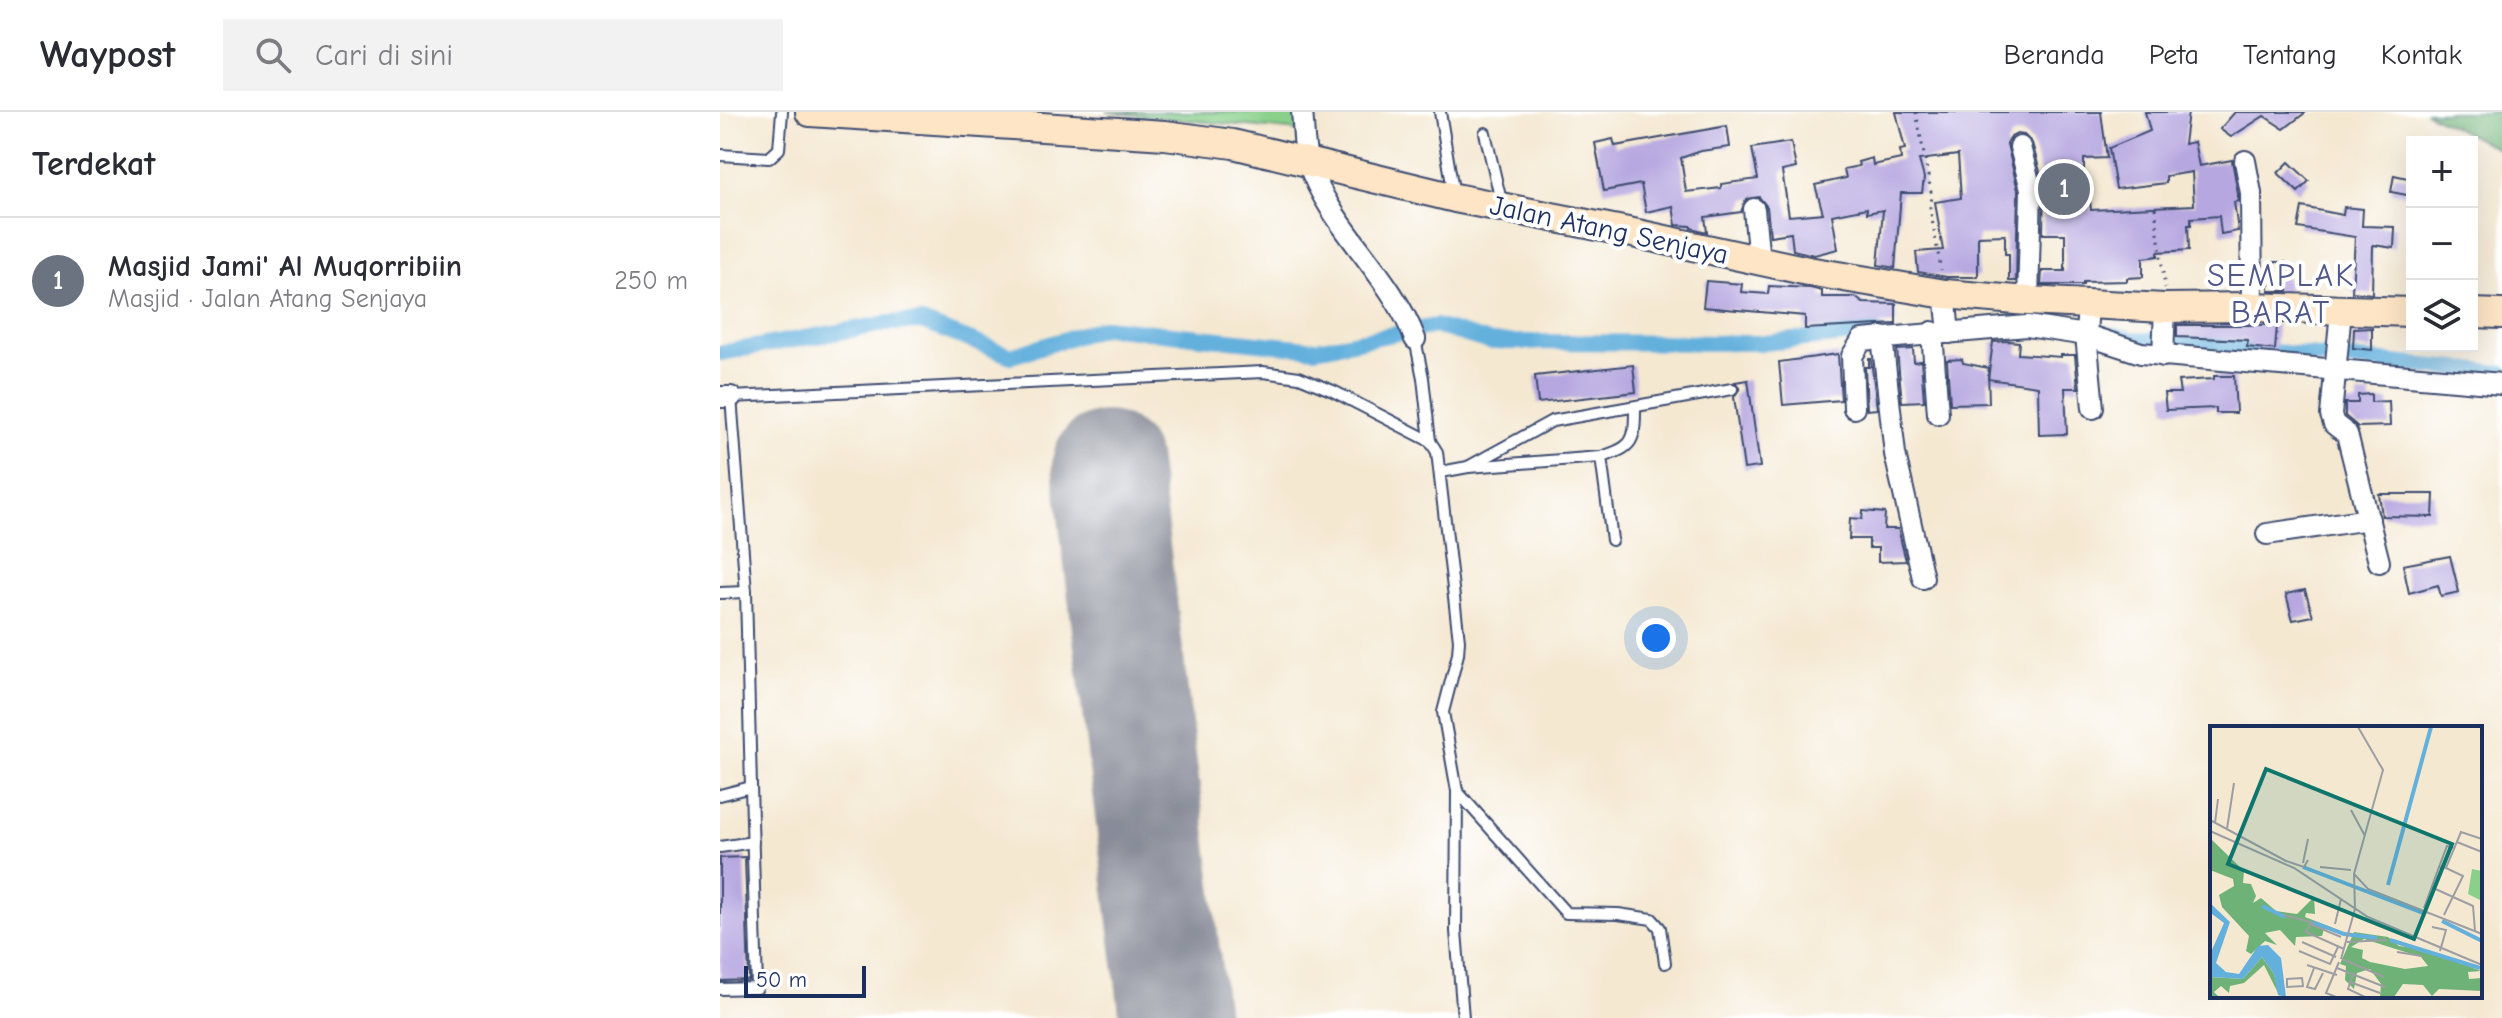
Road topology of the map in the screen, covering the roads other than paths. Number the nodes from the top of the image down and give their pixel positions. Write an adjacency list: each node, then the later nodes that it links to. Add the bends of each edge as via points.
1 (782, 112): 8 (lane, via 779,149 769,158)
2 (810, 112): 5 (main road, Jalan Atang Senjaya)
3 (1302, 112): 9 (street)
4 (1440, 112): 11 (lane)
5 (935, 116): 9 (main road, Jalan Atang Senjaya, via 1165,135)
6 (1485, 133): 12 (lane)
7 (2020, 147): 15 (street, via 2030,180)
8 (720, 155)
9 (1307, 161): 11 (main road, Jalan Atang Senjaya); 25 (street, via 1337,219 1407,319)
10 (2245, 161): 16 (street, via 2251,193)
11 (1455, 198): 12 (main road, Jalan Atang Senjaya)
12 (1502, 208): 14 (main road, Jalan Atang Senjaya)
13 (1754, 209): 14 (street)
14 (1759, 261): 21 (main road, Jalan Atang Senjaya)
15 (2028, 301): 21 (main road, Jalan Atang Senjaya); 22 (main road, Jalan Atang Senjaya)
16 (2252, 307): 17 (main road, Jalan Atang Senjaya); 23 (main road, Jalan Atang Senjaya)
17 (2341, 311): 18 (main road, Jalan Atang Senjaya); 26 (street)
18 (2406, 312)
19 (2478, 313): 20 (main road)
20 (2502, 314)
21 (1944, 320): 22 (street, via 2027,326); 24 (street); 33 (street)
22 (2087, 320): 23 (main road, Jalan Atang Senjaya); 23 (street, via 2128,351); 32 (street)
23 (2165, 330): 26 (street)
24 (1882, 337): 31 (street, via 1862,340 1852,356); 42 (street, via 1895,454)
25 (1415, 339): 34 (lane)
26 (2335, 369): 27 (street); 38 (street, via 2331,415 2347,433)
27 (2502, 384)
28 (1732, 389): 30 (lane)
29 (726, 397): 34 (lane, via 1263,372 1299,377 1333,391); 43 (lane)
30 (1635, 407): 35 (lane, via 1630,445); 36 (lane, via 1552,421)
31 (1854, 408)
32 (2093, 408)
33 (1938, 414)
34 (1430, 441): 37 (lane)
35 (1601, 457): 36 (lane); 40 (lane)
36 (1468, 467): 37 (lane)
37 (1441, 472): 46 (lane, via 1459,640 1443,712)
38 (2369, 519): 39 (street); 41 (street)
39 (2267, 534)
40 (1612, 540)
41 (2379, 562)
42 (1923, 578)
43 (746, 592): 44 (lane); 45 (lane)
44 (720, 593)
45 (751, 787): 47 (lane); 48 (lane)
46 (1457, 791): 50 (lane, via 1566,913 1652,919 1660,928); 52 (lane, via 1456,931)
47 (720, 795)
48 (753, 842): 49 (lane); 51 (lane, via 757,988)
49 (720, 847)
50 (1665, 963)
51 (720, 989)
52 (1463, 1018)

